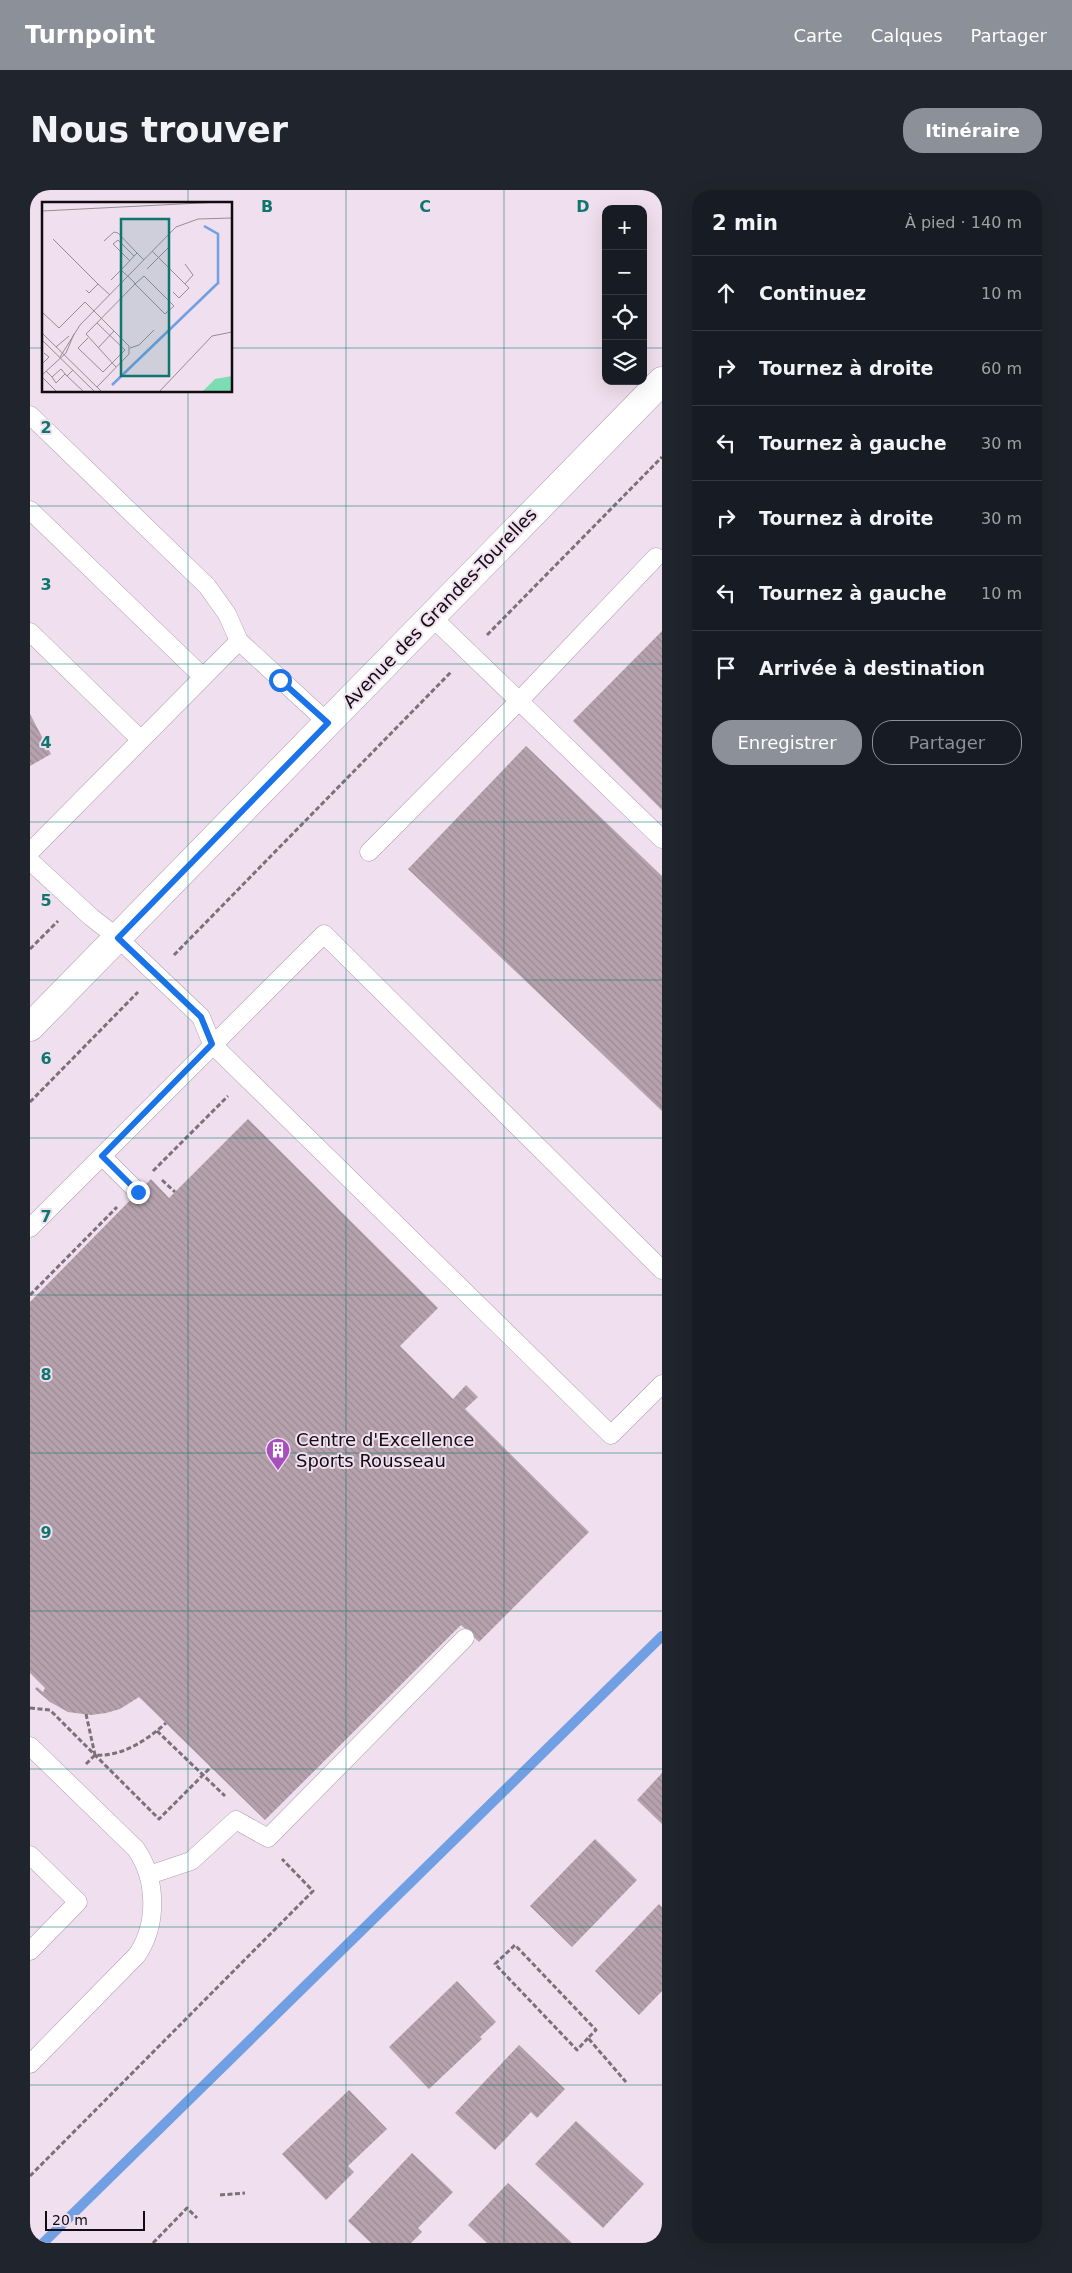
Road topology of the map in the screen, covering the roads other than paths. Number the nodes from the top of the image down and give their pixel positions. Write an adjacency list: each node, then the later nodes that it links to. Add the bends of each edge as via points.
1 (662, 382): 5 (street, Avenue des Grandes-Tourelles)
2 (30, 415): 7 (lane, via 207,586 227,614)
3 (30, 510): 8 (lane)
4 (656, 557): 9 (lane)
5 (432, 617): 9 (lane); 10 (street, Avenue des Grandes-Tourelles)
6 (30, 632): 11 (lane)
7 (239, 641): 8 (lane); 10 (lane)
8 (203, 678): 11 (lane)
9 (520, 700): 12 (lane); 14 (lane)
10 (328, 723): 16 (street, Avenue des Grandes-Tourelles)
11 (141, 740): 13 (lane)
12 (662, 839)
13 (30, 852)
14 (369, 852)
15 (30, 861): 16 (lane)
16 (118, 938): 17 (street, Avenue des Grandes-Tourelles); 18 (lane, via 201,1017)
17 (30, 1027)
18 (212, 1044): 19 (lane); 22 (lane, via 324,934); 23 (lane, via 611,1435)
19 (102, 1156): 20 (lane); 21 (lane)
20 (138, 1192)
21 (30, 1228)
22 (662, 1270)
23 (662, 1384)
24 (465, 1638): 27 (lane, via 268,1838 236,1820 191,1861)
25 (30, 1746): 27 (lane, via 136,1849)
26 (30, 1855): 28 (lane, via 78,1902)
27 (149, 1875): 29 (lane, via 151,1922 144,1945)
28 (30, 1951)
29 (30, 2064)

